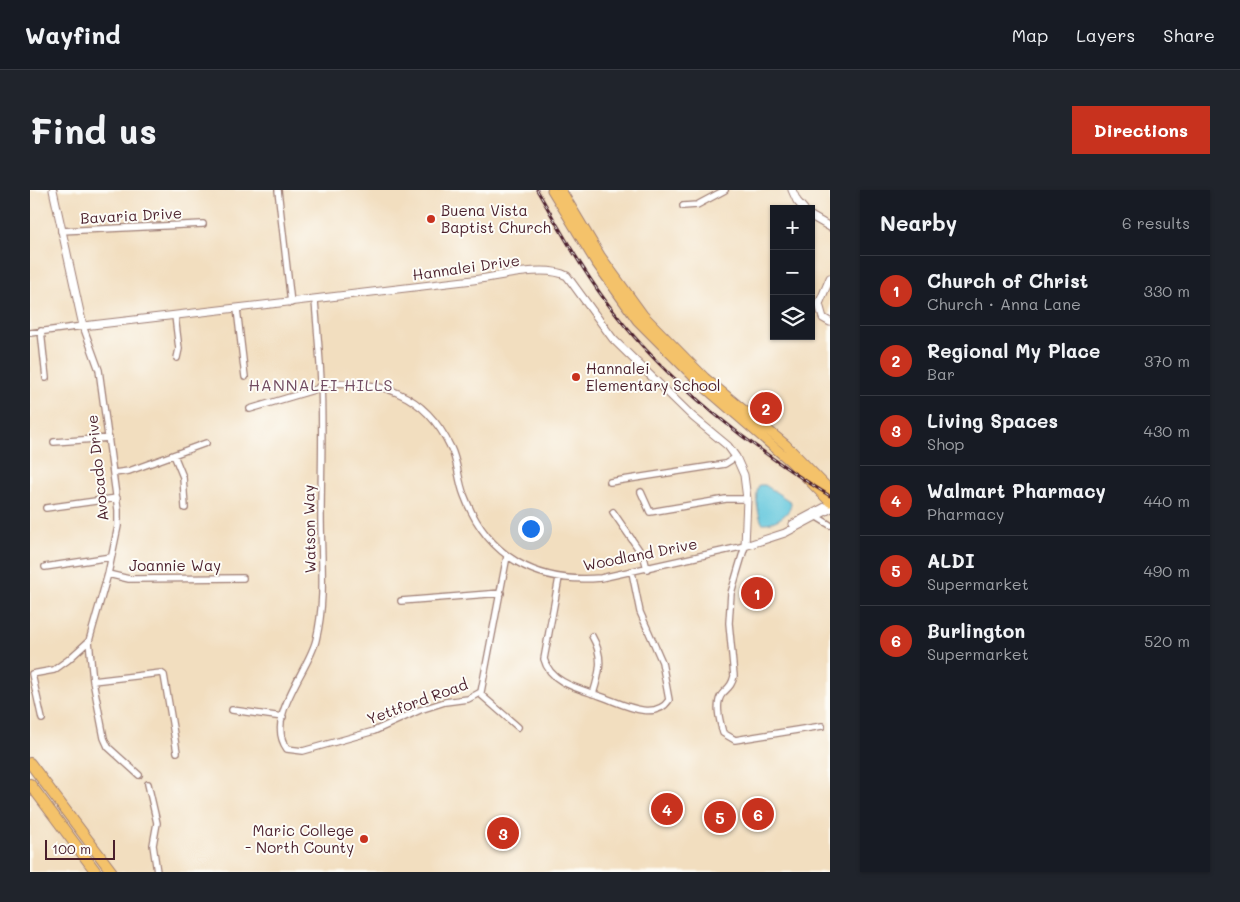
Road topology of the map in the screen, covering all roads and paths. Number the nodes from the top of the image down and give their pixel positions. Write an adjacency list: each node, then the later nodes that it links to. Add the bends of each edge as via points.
1 (53, 190): 12 (street, Avocado Drive)
2 (278, 190): 15 (street)
3 (552, 190): 27 (main road, via 626,307 702,385)
4 (561, 190): 35 (main road, via 601,257 643,315 710,382 786,445)
5 (725, 190): 8 (street, via 697,205)
6 (792, 190): 7 (street)
7 (800, 205)
8 (683, 206)
9 (815, 218): 11 (street)
10 (202, 224): 12 (street, Bavaria Drive)
11 (830, 227)
12 (61, 232): 19 (street, Avocado Drive)
13 (830, 278): 18 (street, via 819,304 823,318)
14 (315, 300): 15 (street, Hannalei Drive); 25 (street, Watson Way); 32 (street, Hannalei Drive, via 559,271 567,276 612,339)
15 (291, 303): 16 (street, Hannalei Drive)
16 (237, 309): 17 (street, Hannalei Drive); 23 (street)
17 (175, 316): 19 (street, Hannalei Drive); 22 (street)
18 (830, 322)
19 (83, 326): 20 (street, Hannalei Drive); 28 (street, Avocado Drive, via 99,370)
20 (41, 331): 21 (street, Hannalei Drive); 24 (street)
21 (30, 332)
22 (177, 358)
23 (245, 377)
24 (46, 378)
25 (321, 384): 26 (street, Woodland Drive, via 318,389); 48 (street, Woodland Drive, via 364,383 378,386 408,397 421,408 451,447 464,495 475,519 487,537); 64 (street, Watson Way, via 322,605 314,650 294,684)
26 (250, 409)
27 (759, 434): 35 (main road, via 778,443); 39 (main road)
28 (109, 438): 29 (street); 33 (street, Avocado Drive)
29 (54, 442)
30 (206, 443): 31 (street)
31 (174, 454): 33 (street, via 129,471); 41 (street, via 183,477)
32 (736, 456): 34 (street, via 725,464); 38 (street, Hannalei Drive, via 744,475)
33 (114, 473): 37 (street, Avocado Drive)
34 (610, 482)
35 (830, 491)
36 (641, 492): 38 (street, via 650,512 726,499)
37 (117, 498): 40 (street); 49 (street, Avocado Drive, via 118,526)
38 (747, 499): 47 (street, Hannalei Drive)
39 (830, 503): 46 (street, Woodland Drive)
40 (46, 508)
41 (185, 508)
42 (830, 510): 44 (street, Woodland Drive)
43 (613, 512): 51 (street, via 644,557)
44 (817, 517): 45 (street); 46 (street, Woodland Drive)
45 (830, 526)
46 (779, 533): 47 (street, Woodland Drive)
47 (745, 546): 51 (street, Woodland Drive); 67 (street, via 731,592 729,623 734,676 719,700 723,733 735,740)
48 (507, 556): 55 (street, Woodland Drive, via 530,570); 56 (street, Yettford Road)
49 (111, 558): 50 (street); 53 (street, Avocado Drive)
50 (45, 567)
51 (647, 569): 52 (street, Woodland Drive)
52 (632, 572): 55 (street, Woodland Drive, via 581,580); 62 (street, via 643,621 662,662 669,700 662,707 638,710)
53 (108, 574): 54 (street, Joannie Way, via 129,579); 59 (street, Avocado Drive)
54 (242, 578)
55 (559, 578): 62 (street, via 544,659 546,668 573,688)
56 (501, 593): 57 (street); 61 (street, Yettford Road, via 484,679)
57 (401, 601)
58 (592, 636): 62 (street, via 599,648 601,662)
59 (89, 641): 60 (street, Avocado Drive); 65 (street, via 54,670 32,674)
60 (93, 681): 69 (street, via 164,675); 71 (street, Avocado Drive, via 101,730 108,744)
61 (478, 693): 66 (street); 68 (street, Yettford Road, via 468,700 446,702 420,710 374,730 303,751)
62 (593, 694)
63 (232, 710): 64 (street)
64 (283, 717): 68 (street, Watson Way, via 282,743)
65 (42, 719)
66 (518, 726)
67 (822, 726)
68 (287, 749)
69 (177, 752)
70 (30, 763): 75 (highway)
71 (139, 775)
72 (30, 784): 74 (highway)
73 (148, 784): 76 (street, via 157,823 153,845)
74 (96, 872)
75 (112, 872)
76 (157, 872)

